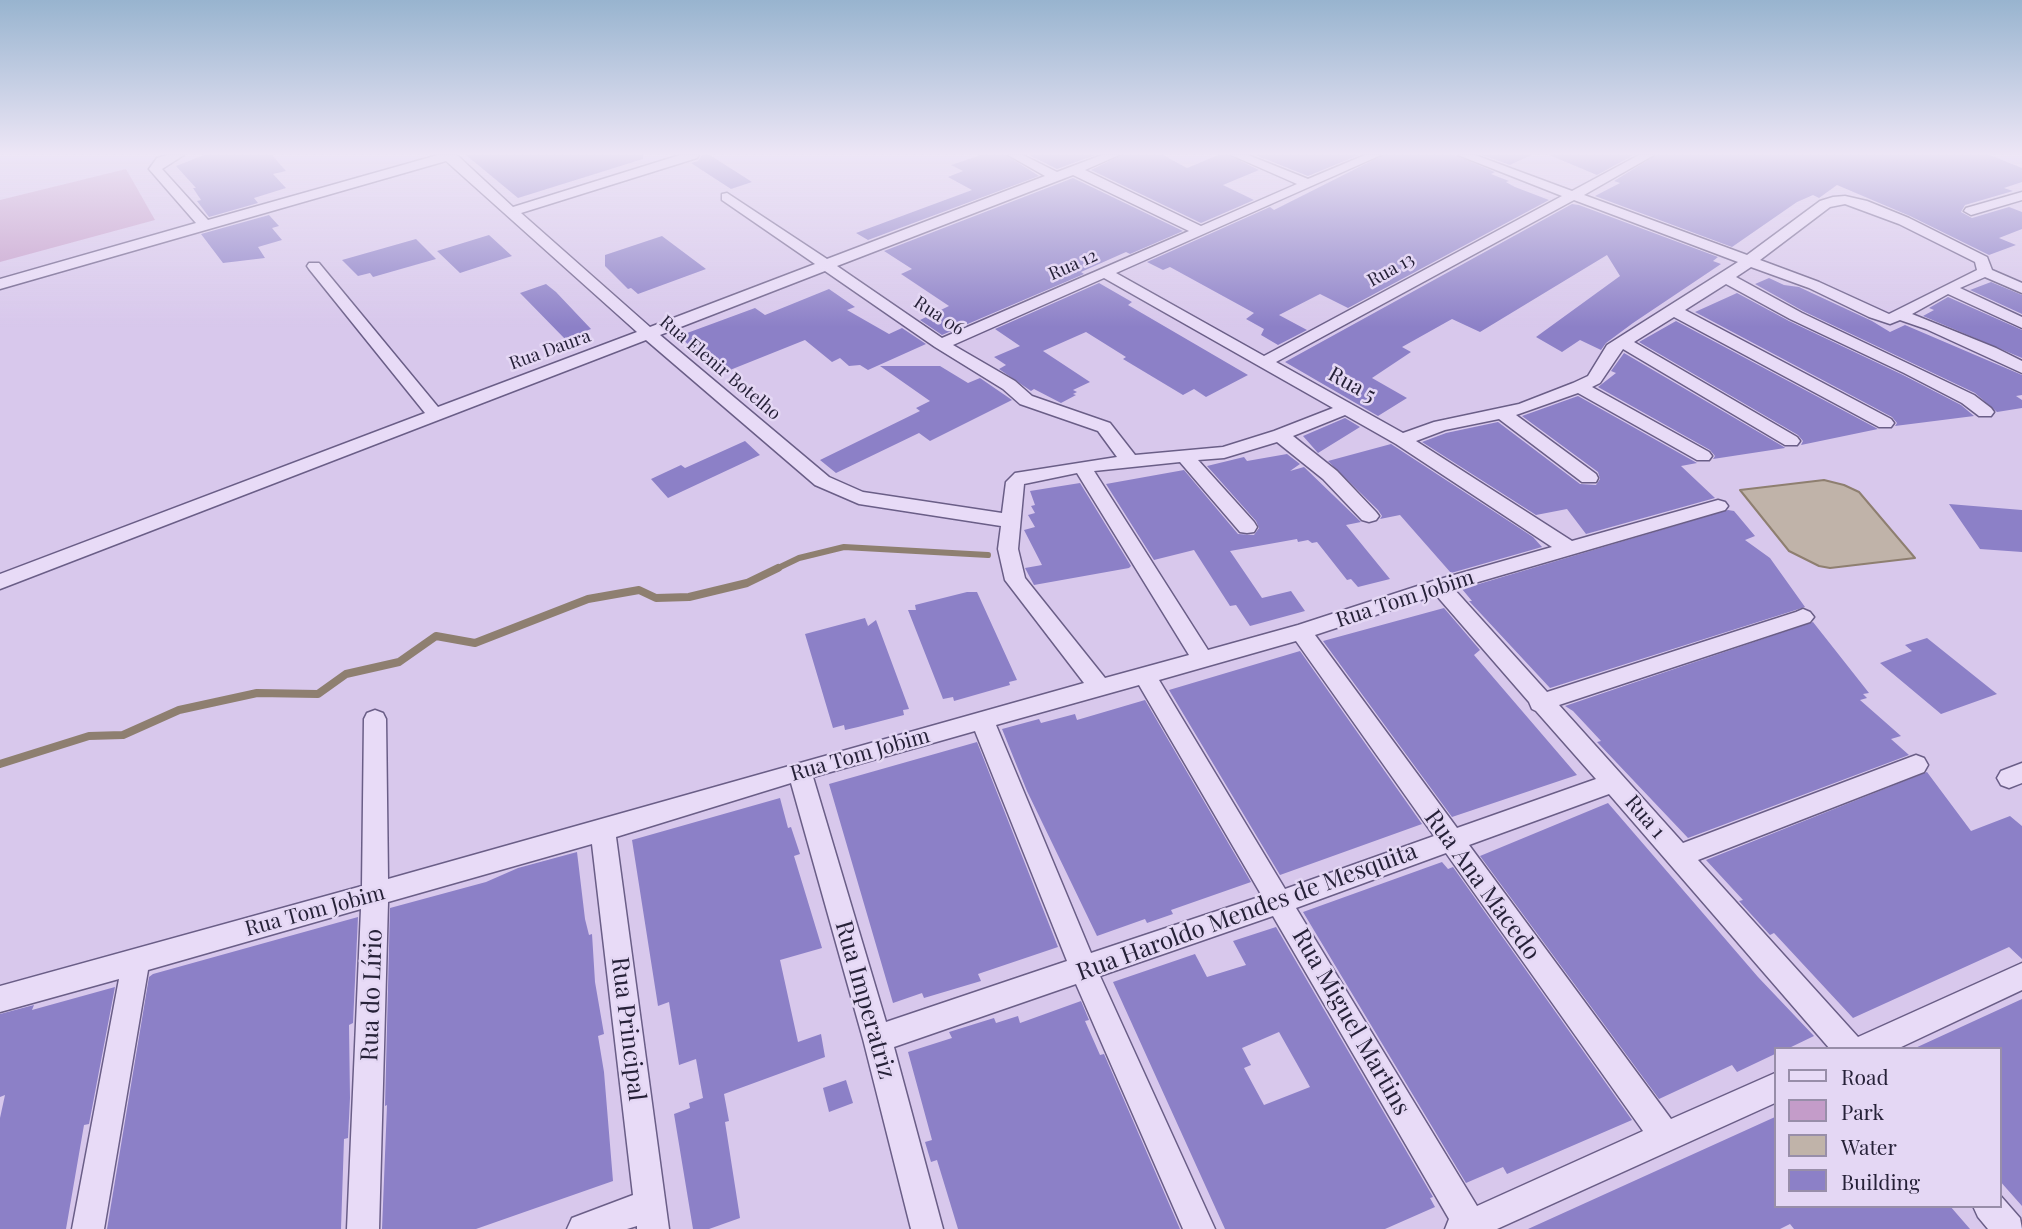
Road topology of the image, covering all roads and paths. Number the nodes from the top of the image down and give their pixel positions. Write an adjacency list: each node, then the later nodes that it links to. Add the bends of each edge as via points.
1 (196, 212): 13 (street)
2 (234, 212): 13 (street)
3 (238, 212): 13 (street)
4 (514, 212): 28 (street, Rua Elenir Botelho)
5 (750, 212): 16 (street, Rua 06)
6 (967, 212): 16 (street, Rua Daura)
7 (1161, 212): 14 (street)
8 (1243, 212): 14 (street, Rua 12)
9 (1536, 212): 31 (street, Rua 13)
10 (1615, 212): 15 (street)
11 (1814, 212): 15 (street)
12 (1883, 212): 18 (street, via 1982,260)
13 (203, 222): 20 (street); 22 (street)
14 (1200, 231): 19 (street, Rua 12)
15 (1748, 262): 21 (street); 26 (street, via 1799,279 1874,314 1890,319)
16 (827, 265): 28 (street, Rua Daura); 30 (street, Rua 06)
17 (314, 266): 36 (street)
18 (1985, 272): 23 (street); 24 (street)
19 (1105, 273): 30 (street, Rua 12); 31 (street, Rua 5)
20 (0, 274)
21 (1726, 278): 25 (street); 35 (street, via 1968,399)
22 (0, 284)
23 (1948, 288): 26 (street); 27 (street)
24 (2022, 288)
25 (1674, 311): 29 (street); 38 (street)
26 (1899, 315): 32 (street)
27 (2022, 323)
28 (649, 334): 36 (street, Rua Daura); 49 (street, Rua Elenir Botelho, via 836,489 859,498)
29 (1623, 342): 33 (street, via 1594,379); 41 (street)
30 (941, 344): 44 (street, Rua 06, via 998,377 1026,400 1104,427)
31 (1264, 362): 34 (street, Rua 5)
32 (2022, 368)
33 (1579, 387): 37 (street); 43 (street)
34 (1346, 409): 39 (street); 40 (street, Rua 5)
35 (1985, 412)
36 (434, 413): 52 (street, Rua Daura)
37 (1503, 414): 40 (street, via 1440,426); 46 (street)
38 (1885, 423)
39 (1280, 435): 42 (street, via 1224,452); 48 (street, via 1330,475)
40 (1402, 440): 51 (street, Rua 5)
41 (1791, 441)
42 (1184, 455): 44 (street); 50 (street)
43 (1703, 456)
44 (1129, 460): 45 (street)
45 (1082, 466): 49 (street, via 1015,482); 56 (street)
46 (1589, 478)
47 (1718, 506): 51 (street, Rua Tom Jobim)
48 (1369, 516)
49 (1012, 522): 58 (street, via 1008,549 1014,580)
50 (1247, 527)
51 (1569, 549): 53 (street, Rua Tom Jobim)
52 (0, 582)
53 (1440, 586): 55 (street, Rua Tom Jobim); 59 (street, Rua 1)
54 (1803, 617): 59 (street)
55 (1301, 632): 56 (street, Rua Tom Jobim); 66 (street, Rua Ana Macedo)
56 (1203, 659): 57 (street, Rua Tom Jobim)
57 (1145, 676): 58 (street, Rua Tom Jobim); 69 (street, Rua Miguel Martins)
58 (1100, 688): 61 (street, Rua Tom Jobim)
59 (1540, 703): 64 (street, Rua 1)
60 (375, 719): 68 (street, Rua do Lírio)
61 (982, 720): 63 (street, Rua Tom Jobim); 71 (street)
62 (1916, 765): 67 (street)
63 (799, 771): 65 (street, Rua Tom Jobim); 74 (street, Rua Imperatriz)
64 (1615, 782): 66 (street, Rua Haroldo Mendes de Mesquita); 67 (street, Rua 1)
65 (603, 830): 68 (street, Rua Tom Jobim); 80 (street, Rua Principal)
66 (1450, 840): 69 (street, Rua Haroldo Mendes de Mesquita); 78 (street, Rua Ana Macedo)
67 (1679, 856): 75 (street, Rua 1)
68 (375, 895): 70 (street, Rua Tom Jobim); 83 (street, Rua do Lírio)
69 (1280, 902): 71 (street, Rua Haroldo Mendes de Mesquita); 81 (street, Rua Miguel Martins)
70 (136, 960): 73 (street, Rua Tom Jobim); 82 (street)
71 (1084, 970): 74 (street, Rua Haroldo Mendes de Mesquita); 86 (street)
72 (2022, 976): 76 (street)
73 (0, 999)
74 (877, 1039): 85 (street, Rua Imperatriz)
75 (1847, 1047)
76 (1869, 1047)
77 (1773, 1089): 78 (street)
78 (1665, 1136): 81 (street)
79 (1991, 1208): 87 (street)
80 (652, 1217): 84 (street)
81 (1465, 1227)
82 (88, 1229)
83 (363, 1229)
84 (583, 1229)
85 (927, 1229)
86 (1199, 1229)
87 (2009, 1229)

